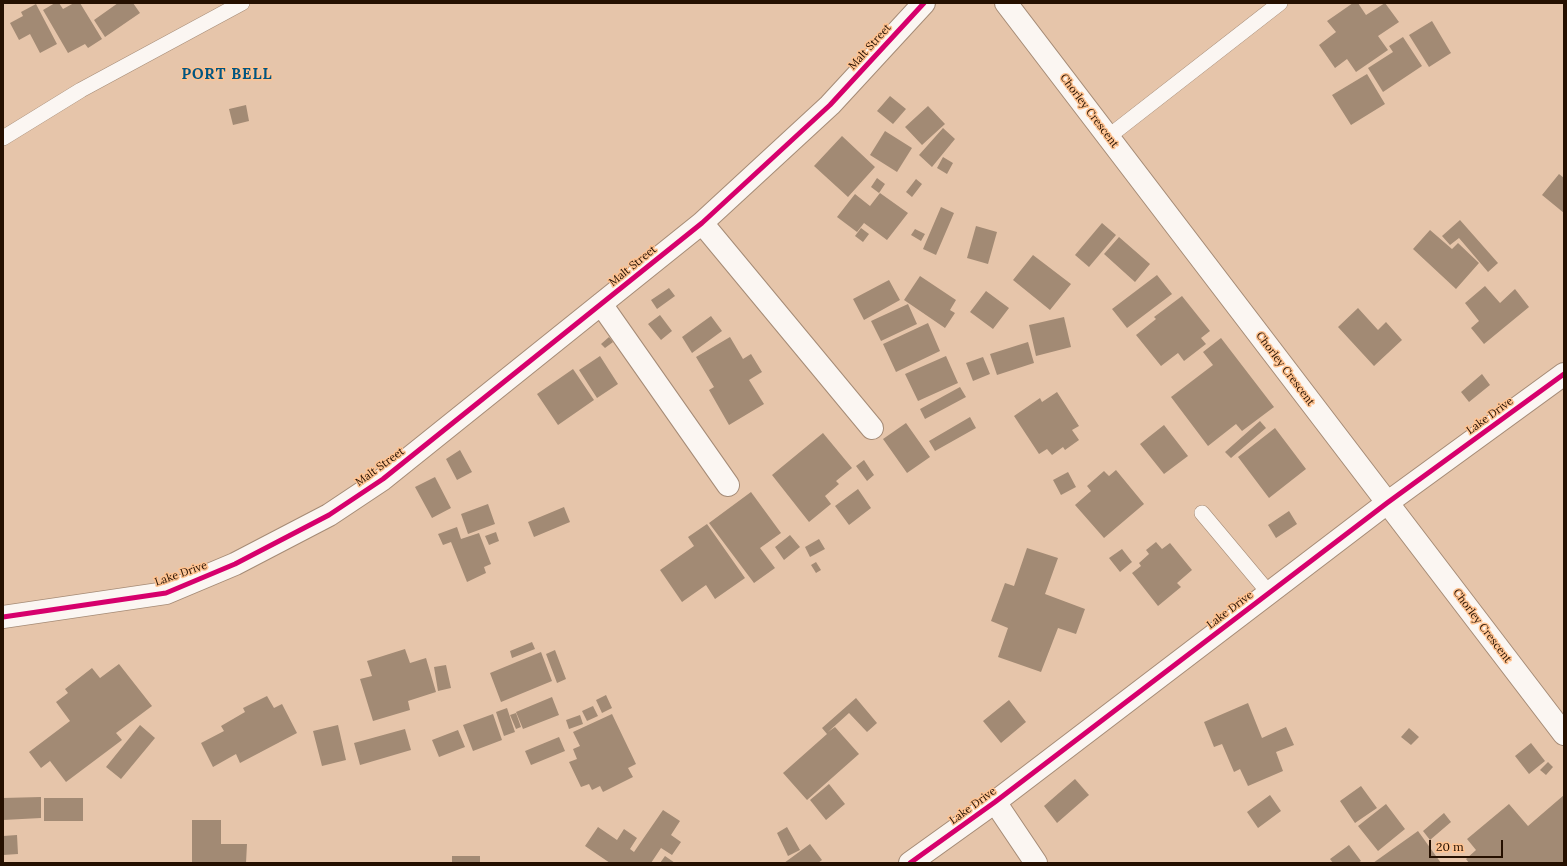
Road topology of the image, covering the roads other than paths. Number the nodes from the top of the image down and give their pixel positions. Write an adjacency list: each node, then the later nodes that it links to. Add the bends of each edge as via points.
1 (242, 3): 6 (lane, via 81,90)
2 (924, 3): 7 (street, Malt Street, via 830,105)
3 (1006, 3): 5 (street, Chorley Crescent)
4 (1280, 3): 5 (lane)
5 (1108, 137): 12 (street, Chorley Crescent)
6 (3, 138)
7 (702, 223): 8 (street, Malt Street); 10 (street)
8 (601, 304): 11 (street); 14 (street, Malt Street, via 383,479)
9 (1564, 374): 12 (street, Lake Drive)
10 (872, 428)
11 (728, 486)
12 (1387, 503): 15 (street, Lake Drive); 17 (street, Chorley Crescent)
13 (1202, 513): 15 (lane)
14 (329, 515): 16 (street, Lake Drive, via 235,564 166,592)
15 (1269, 593): 18 (street, Lake Drive)
16 (3, 617)
17 (1564, 734)
18 (995, 802): 19 (street, Lake Drive); 20 (street)
19 (910, 863)
20 (1036, 863)

